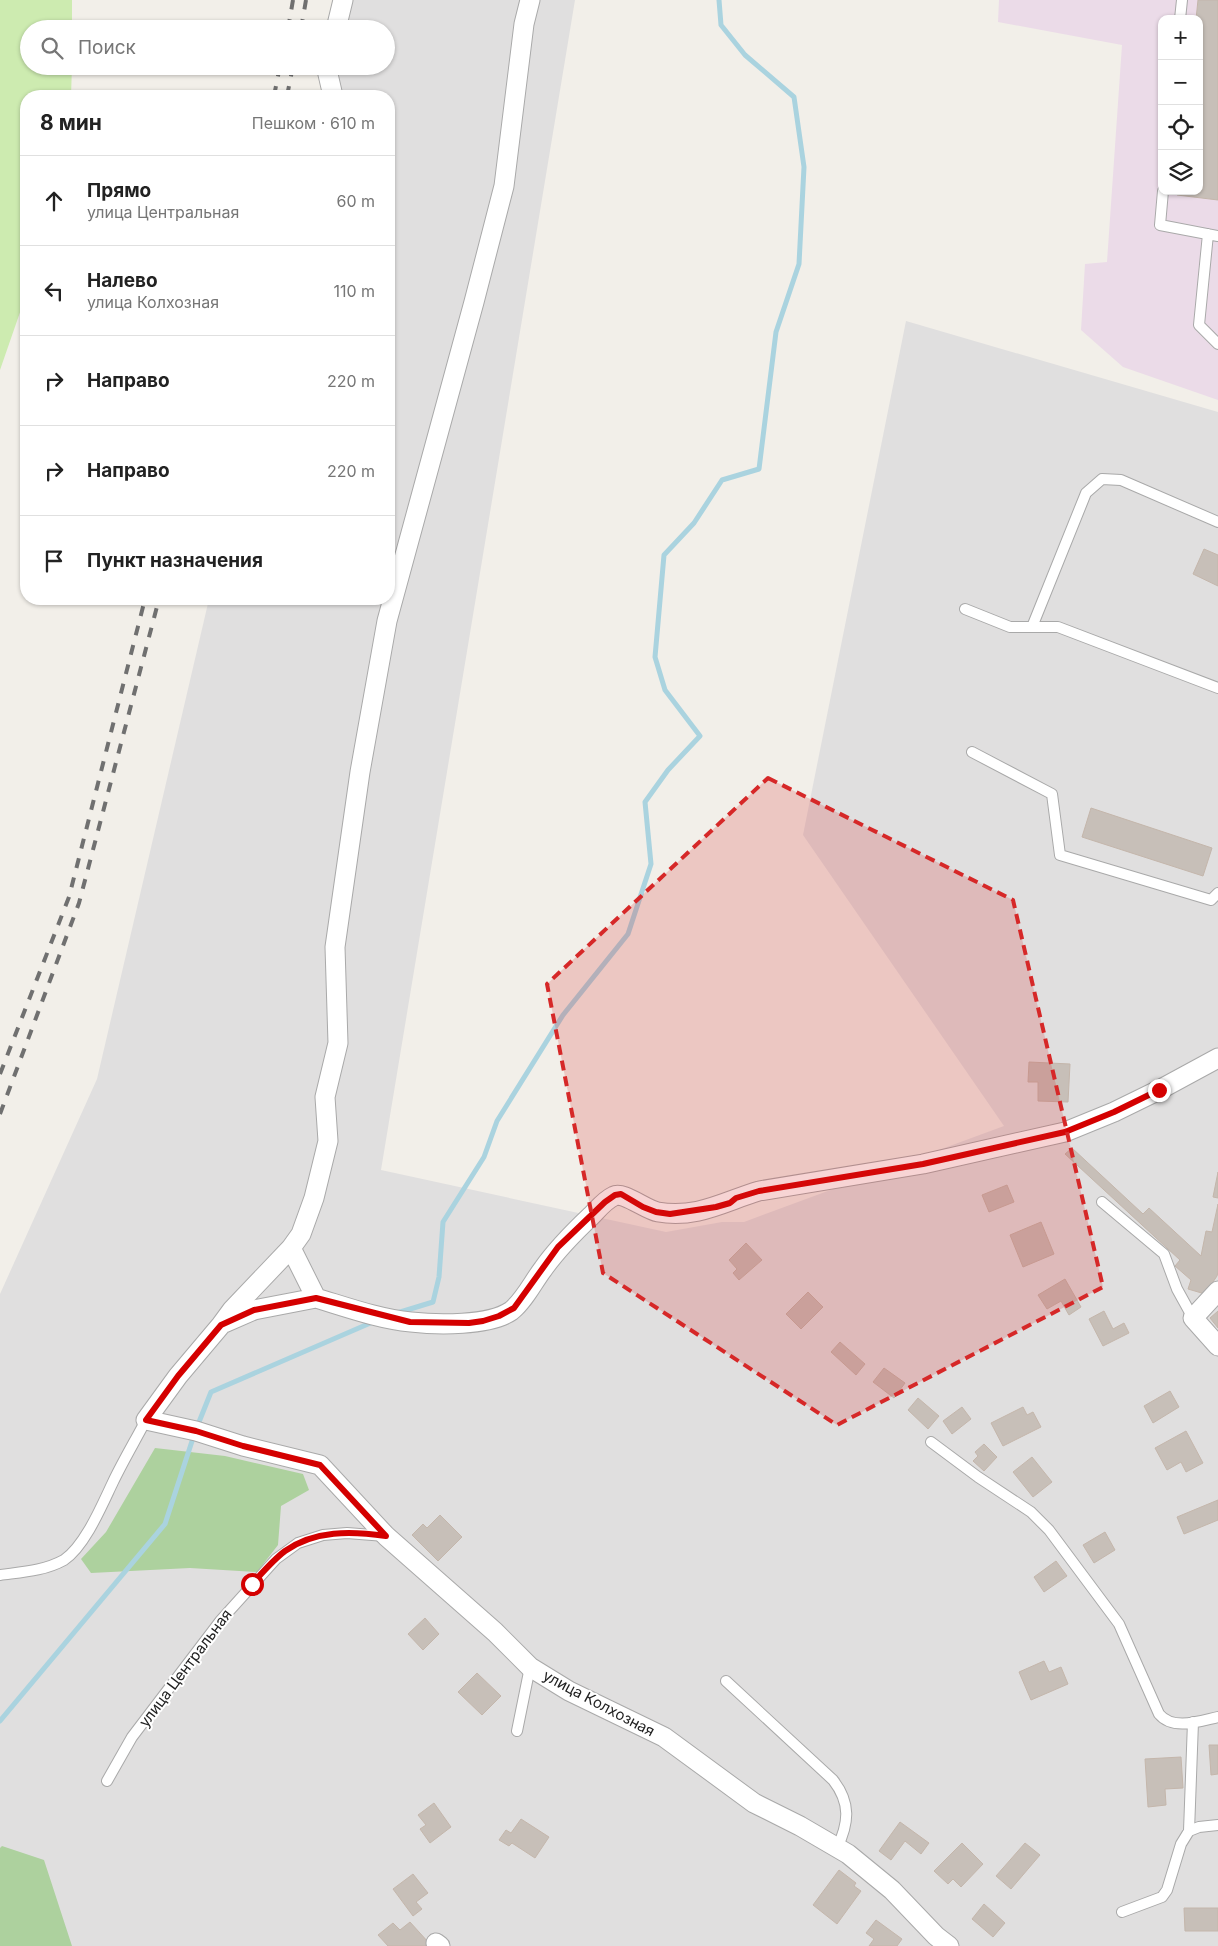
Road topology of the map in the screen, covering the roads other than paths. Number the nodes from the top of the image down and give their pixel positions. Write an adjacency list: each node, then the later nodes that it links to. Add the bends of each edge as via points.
1 (343, 0): 5 (street)
2 (530, 0): 12 (street, via 524,24 504,186)
3 (1182, 0): 4 (lane)
4 (1180, 15)
5 (338, 20)
6 (328, 75): 7 (street)
7 (332, 90)
8 (1164, 195): 9 (lane, via 1160,225)
9 (1213, 235): 10 (lane, via 1199,326)
10 (1218, 344)
11 (1218, 522): 15 (lane, via 1121,480 1102,479 1086,493)
12 (395, 592)
13 (391, 605): 21 (street, via 360,772 334,947 338,1043 325,1097 328,1140 314,1198 301,1234)
14 (965, 609): 15 (lane, via 1010,627)
15 (1032, 627): 16 (lane, via 1058,627)
16 (1218, 688)
17 (972, 752): 18 (lane, via 1052,794 1060,856 1211,900)
18 (1218, 893)
19 (1218, 1058): 23 (street, via 1114,1112 1065,1132 923,1164 759,1191 701,1211 656,1212 621,1194 615,1195 558,1247 514,1308 483,1321 410,1322)
20 (1102, 1202): 24 (lane, via 1164,1254)
21 (291, 1248): 23 (street); 25 (street)
22 (1218, 1291): 24 (street)
23 (316, 1298): 25 (street, via 254,1310)
24 (1193, 1318): 26 (street)
25 (221, 1325): 27 (street)
26 (1218, 1346)
27 (146, 1420): 29 (street, улица Колхозная, via 320,1465); 30 (lane, via 101,1510 76,1548 64,1559 37,1570)
28 (931, 1442): 34 (lane, via 1038,1518 1119,1624 1159,1714 1170,1723)
29 (386, 1536): 31 (street, улица Колхозная); 36 (lane, улица Центральная, via 323,1535 298,1544 276,1559 220,1620 132,1737)
30 (0, 1575)
31 (530, 1667): 35 (lane); 39 (street, улица Колхозная, via 569,1691 664,1737 754,1803)
32 (726, 1681): 39 (lane, via 839,1788 846,1805 846,1819)
33 (1218, 1717): 34 (lane)
34 (1193, 1722): 38 (lane)
35 (517, 1731)
36 (107, 1781)
37 (1218, 1824): 38 (lane)
38 (1189, 1831): 40 (lane, via 1177,1854 1165,1894)
39 (837, 1848): 41 (street, улица Колхозная, via 892,1890)
40 (1122, 1912)
41 (937, 1943)

